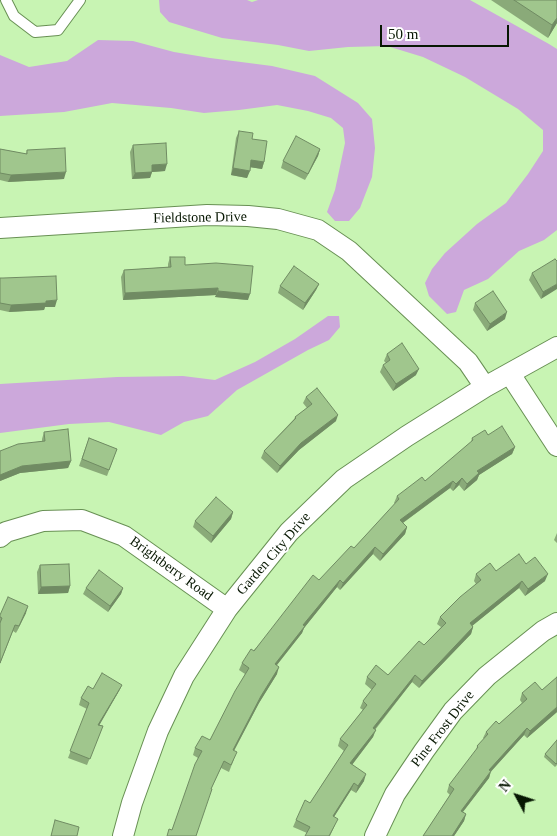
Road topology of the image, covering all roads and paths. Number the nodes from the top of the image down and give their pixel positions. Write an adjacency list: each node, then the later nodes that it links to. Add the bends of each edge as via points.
1 (6, 0): 2 (lane, via 14,16 35,32 58,30)
2 (80, 0)
3 (0, 228): 6 (street, Fieldstone Drive, via 206,215 278,219 318,230 349,251 468,362)
4 (557, 347): 5 (street, Garden City Drive)
5 (510, 374): 6 (street, Garden City Drive); 7 (street)
6 (485, 387): 9 (street, Garden City Drive, via 344,480 289,532)
7 (557, 446)
8 (0, 537): 9 (street, Brightberry Road, via 6,532 43,521 82,520 124,536)
9 (227, 609): 11 (street, Garden City Drive, via 184,676 158,731)
10 (557, 622): 12 (street, Pine Frost Drive, via 487,676 453,711 395,794)
11 (123, 836)
12 (375, 836)

